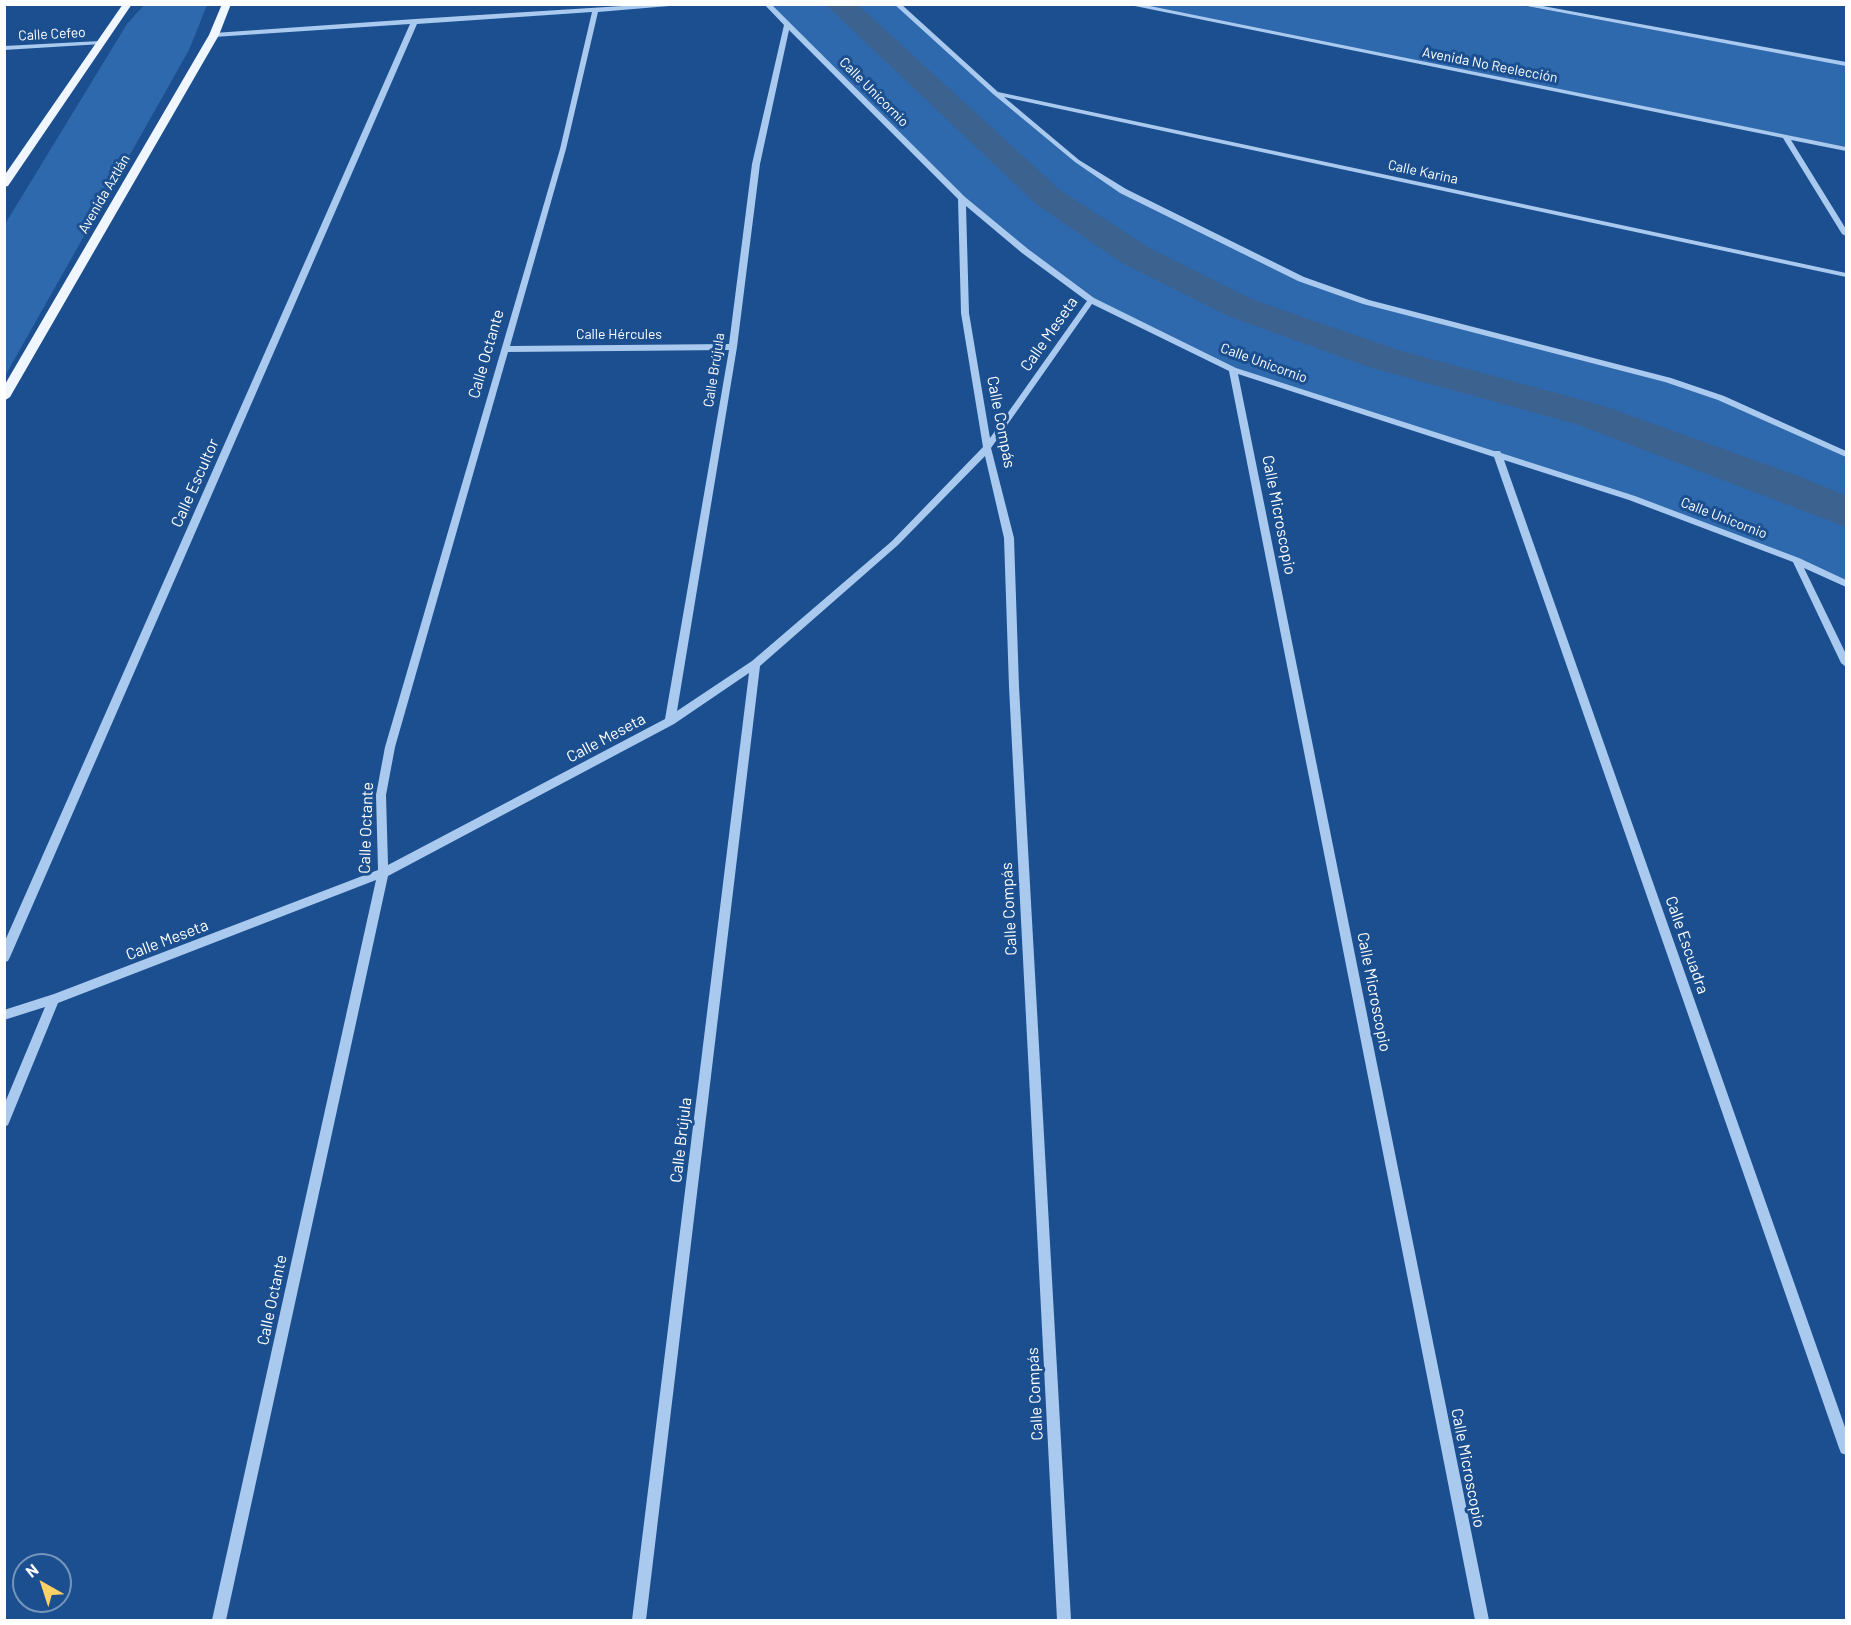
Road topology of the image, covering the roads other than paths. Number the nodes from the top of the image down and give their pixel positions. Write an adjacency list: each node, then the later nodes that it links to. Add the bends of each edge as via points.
1 (128, 4): 12 (main road)
2 (227, 4): 11 (main road, Avenida Aztlán)
3 (690, 4): 8 (street)
4 (767, 4): 10 (street, Calle Unicornio)
5 (897, 4): 15 (street)
6 (1128, 4): 16 (street, Avenida No Reelección)
7 (1519, 4): 14 (street)
8 (596, 11): 9 (street); 24 (street, Calle Octante, via 563,149)
9 (415, 21): 11 (street); 36 (street, Calle Escultor)
10 (787, 25): 19 (street, Calle Unicornio); 23 (street, Calle Brújula, via 756,164)
11 (214, 35): 26 (main road, Avenida Aztlán)
12 (100, 43): 13 (street, Calle Cefeo); 18 (main road)
13 (4, 48)
14 (1846, 64)
15 (995, 93): 21 (street, Calle Karina); 29 (street, via 1077,161 1122,191 1301,279 1366,302 1687,387 1721,398)
16 (1786, 137): 17 (street, Avenida No Reelección); 20 (street)
17 (1846, 149)
18 (4, 184)
19 (962, 199): 22 (street, Calle Unicornio); 27 (street, Calle Compás, via 965,313)
20 (1846, 234)
21 (1846, 275)
22 (1091, 300): 25 (street, Calle Unicornio); 27 (street, Calle Meseta)
23 (733, 347): 24 (street, Calle Hércules); 34 (street, Calle Brújula)
24 (505, 349): 35 (street, Calle Octante, via 390,747 381,795)
25 (1233, 369): 28 (street, Calle Unicornio); 44 (street, Calle Microscopio)
26 (4, 397)
27 (987, 448): 33 (street, Calle Meseta, via 895,543); 43 (street, Calle Compás, via 1009,538)
28 (1497, 453): 30 (street, Calle Unicornio, via 1632,498); 40 (street, Calle Escuadra)
29 (1846, 454)
30 (1796, 560): 31 (street, Calle Unicornio); 32 (street)
31 (1846, 584)
32 (1846, 663)
33 (755, 664): 34 (street, Calle Meseta); 42 (street, Calle Brújula)
34 (670, 720): 35 (street, Calle Meseta)
35 (383, 873): 37 (street, Calle Meseta); 41 (street, Calle Octante)
36 (4, 957)
37 (54, 999): 38 (street, Calle Meseta); 39 (street)
38 (4, 1015)
39 (4, 1121)
40 (1846, 1448)
41 (219, 1620)
42 (639, 1620)
43 (1064, 1620)
44 (1482, 1620)

